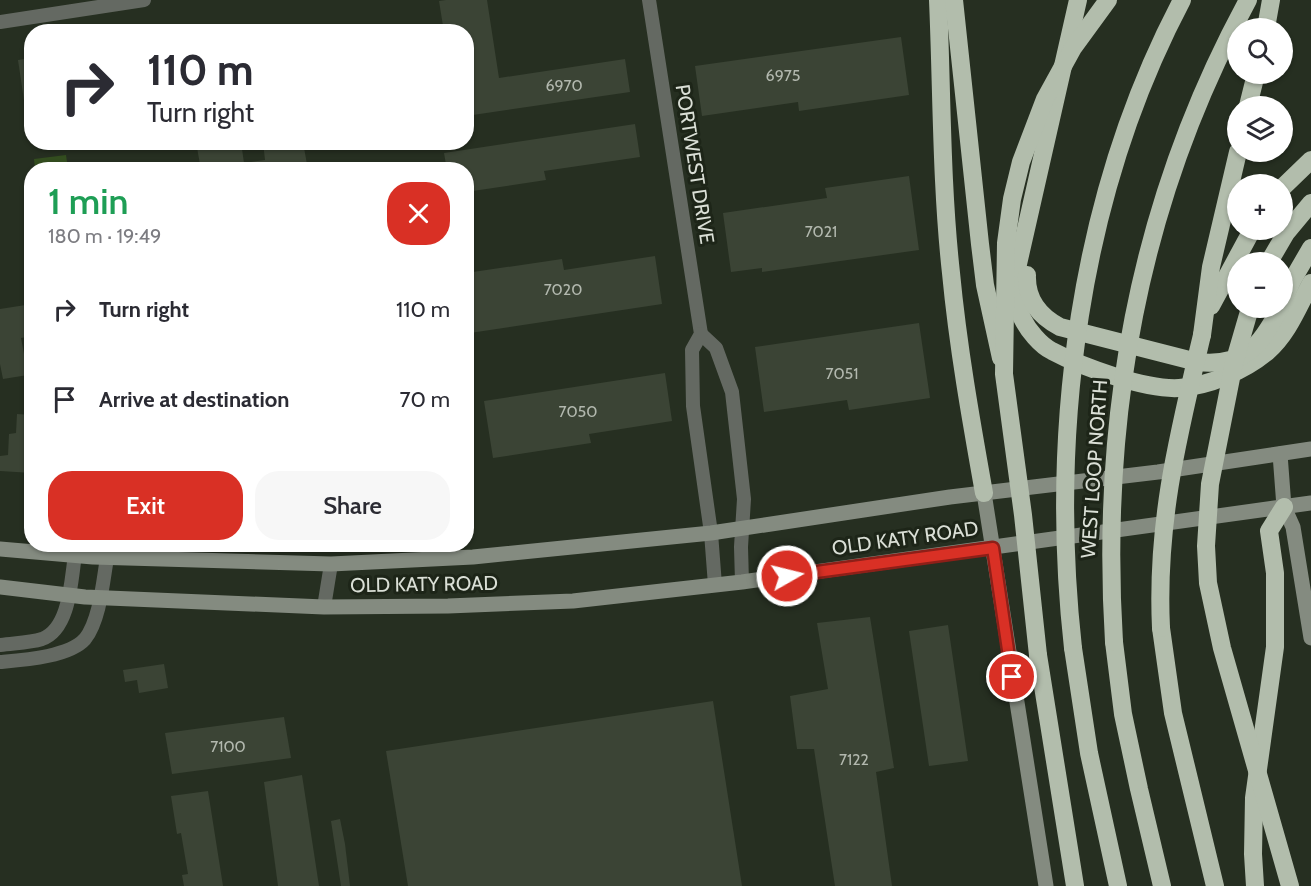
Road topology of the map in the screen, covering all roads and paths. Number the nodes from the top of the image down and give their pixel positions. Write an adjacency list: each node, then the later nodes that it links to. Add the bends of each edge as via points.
1 (144, 0): 12 (street)
2 (649, 0): 25 (street, PORTWEST DRIVE)
3 (938, 0): 29 (highway, via 950,263 965,386)
4 (954, 0): 26 (highway, bridge, via 985,285)
5 (1078, 0): 21 (highway, via 1018,264 1018,302 1022,317 1038,339 1051,351 1112,376 1179,388 1233,373 1267,352 1289,326)
6 (1090, 0): 24 (highway, via 1028,266 1030,298 1047,320 1060,327 1216,364 1235,360 1251,350)
7 (1108, 0): 26 (highway, bridge, via 1056,78 1021,162 1006,243)
8 (1182, 0): 52 (highway, WEST LOOP NORTH, bridge, via 1147,77 1101,216 1080,318 1065,452 1065,552 1073,648)
9 (1248, 0): 53 (highway, WEST LOOP NORTH, bridge, via 1180,148 1137,298 1118,404 1110,537 1114,642 1123,714)
10 (1271, 0): 11 (highway)
11 (1268, 18)
12 (0, 22)
13 (1311, 160): 15 (highway)
14 (1236, 162): 22 (highway, via 1211,267)
15 (1293, 177)
16 (1311, 203): 19 (highway)
17 (1247, 240): 22 (highway)
18 (1311, 248): 20 (highway)
19 (1275, 252)
20 (1293, 279)
21 (1311, 283)
22 (1206, 316): 54 (highway, bridge, via 1167,495 1160,576 1161,628 1173,713)
23 (1247, 318): 56 (highway, bridge, via 1210,484 1208,583 1222,648)
24 (1274, 318)
25 (701, 334): 32 (street, PORTWEST DRIVE, via 716,348 732,392 744,499); 33 (street, PORTWEST DRIVE, via 692,350 693,406)
26 (1004, 374): 51 (highway, bridge, via 1038,655)
27 (1311, 449): 28 (main road, OLD KATY ROAD)
28 (1280, 454): 29 (main road, OLD KATY ROAD); 31 (main road)
29 (984, 493): 32 (main road, OLD KATY ROAD); 34 (main road)
30 (1311, 503): 31 (main road, OLD KATY ROAD)
31 (1284, 507): 34 (main road, OLD KATY ROAD); 47 (main road, via 1293,527); 55 (highway, via 1269,531 1275,585 1275,647 1254,798)
32 (742, 528): 33 (main road, OLD KATY ROAD); 41 (street, PORTWEST DRIVE)
33 (711, 533): 40 (main road, OLD KATY ROAD, via 473,557); 42 (street, PORTWEST DRIVE)
34 (993, 548): 41 (main road, OLD KATY ROAD); 50 (main road)
35 (0, 549): 36 (main road, OLD KATY ROAD)
36 (24, 551)
37 (38, 552): 38 (main road, OLD KATY ROAD)
38 (75, 555): 39 (main road, OLD KATY ROAD); 44 (street)
39 (100, 557): 40 (main road, OLD KATY ROAD); 45 (street)
40 (331, 564): 46 (street, OLD KATY ROAD)
41 (742, 582): 42 (main road, OLD KATY ROAD)
42 (715, 585): 46 (main road, OLD KATY ROAD, via 573,601)
43 (0, 587): 44 (main road, OLD KATY ROAD)
44 (69, 595): 45 (main road, OLD KATY ROAD); 48 (street, via 58,627 44,638)
45 (93, 597): 46 (main road, OLD KATY ROAD); 49 (street, via 91,628 80,644 50,655)
46 (324, 607)
47 (1311, 638)
48 (0, 645)
49 (0, 662)
50 (1046, 886)
51 (1075, 886)
52 (1116, 886)
53 (1162, 886)
54 (1215, 886)
55 (1255, 886)
56 (1290, 886)

